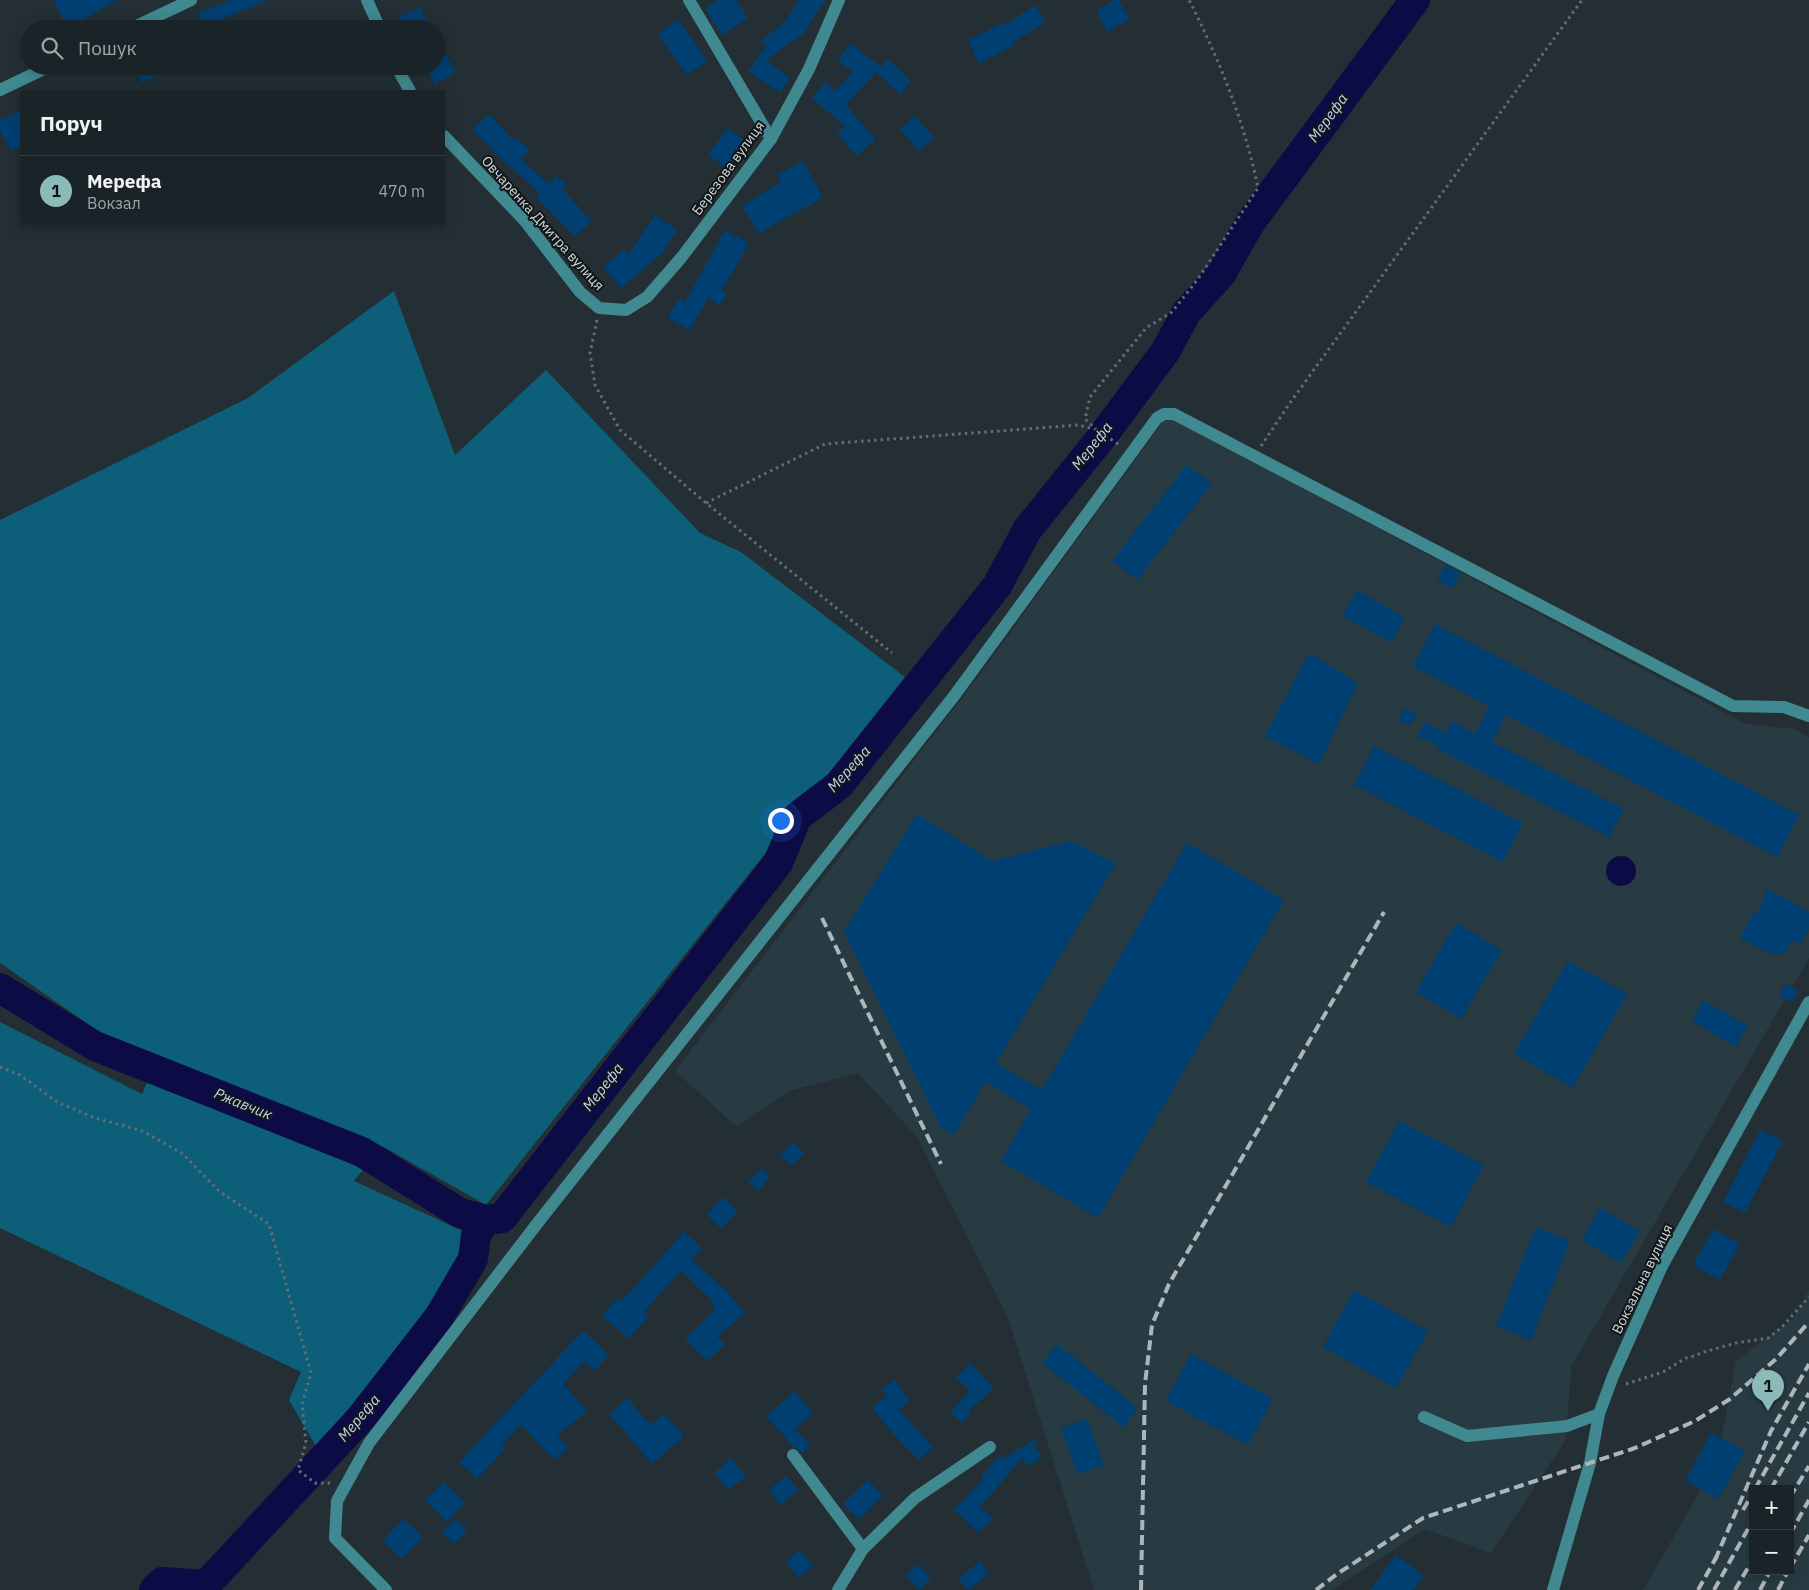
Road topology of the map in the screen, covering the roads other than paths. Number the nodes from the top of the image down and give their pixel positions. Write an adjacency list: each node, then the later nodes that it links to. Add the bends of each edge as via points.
1 (191, 0): 5 (street)
2 (367, 0): 6 (street)
3 (689, 0): 12 (street)
4 (839, 0): 12 (street, Березова вулиця, via 809,70)
5 (149, 20)
6 (376, 20)
7 (31, 75): 9 (street)
8 (401, 75): 10 (street)
9 (0, 90)
10 (409, 90)
11 (445, 137): 13 (street, Овчаренка Дмитра вулиця, via 525,222 580,292)
12 (770, 139): 13 (street, Березова вулиця, via 648,297 626,310)
13 (600, 308)
14 (1809, 716): 21 (street, via 1784,707 1733,706 1174,414 1157,418 954,696 536,1225 369,1443 337,1501 335,1538)
15 (1809, 1002): 16 (street, Вокзальна вулиця, via 1662,1266)
16 (1599, 1414): 17 (street, via 1567,1426 1467,1436); 23 (street, Вокзальна вулиця, via 1590,1463)
17 (1424, 1417)
18 (990, 1447): 20 (street, via 915,1498)
19 (793, 1455): 20 (street)
20 (863, 1549): 22 (street)
21 (386, 1590)
22 (838, 1590)
23 (1553, 1590)

